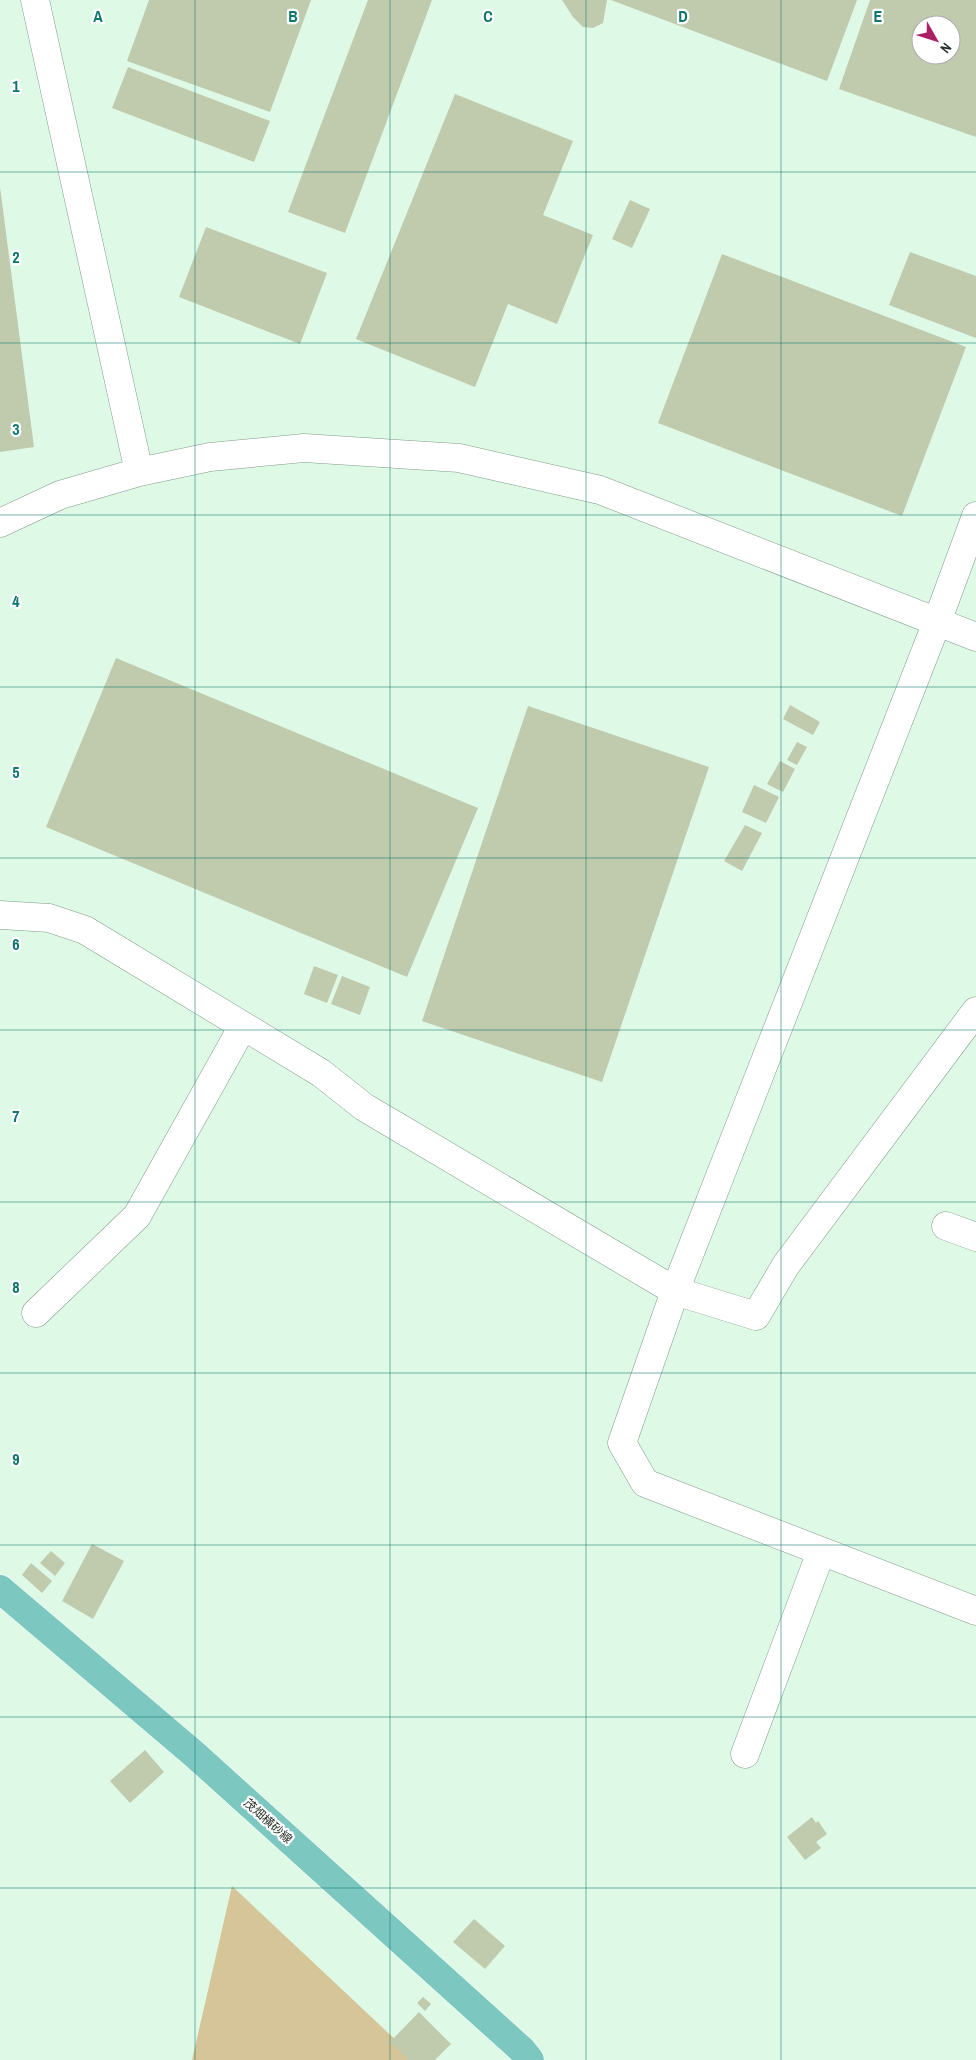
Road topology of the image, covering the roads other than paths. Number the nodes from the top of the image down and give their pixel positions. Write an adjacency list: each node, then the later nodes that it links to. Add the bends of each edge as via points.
1 (35, 0): 2 (street)
2 (140, 472): 4 (street, via 60,495); 5 (street, via 210,457 304,448 459,458 600,490)
3 (976, 516): 5 (street)
4 (0, 523)
5 (936, 622): 6 (street); 12 (street)
6 (976, 637)
7 (0, 915): 9 (street, via 49,918 85,930)
8 (976, 1011): 12 (street, via 786,1265 756,1316)
9 (243, 1026): 12 (street, via 321,1074 364,1107); 13 (street, via 136,1216)
10 (946, 1226): 11 (street)
11 (976, 1237)
12 (675, 1291): 14 (street, via 622,1443 644,1483)
13 (36, 1313)
14 (821, 1552): 16 (street); 17 (street)
15 (0, 1589): 18 (main road, 茂畑横砂線, via 194,1754)
16 (976, 1611)
17 (744, 1754)
18 (530, 2060)

